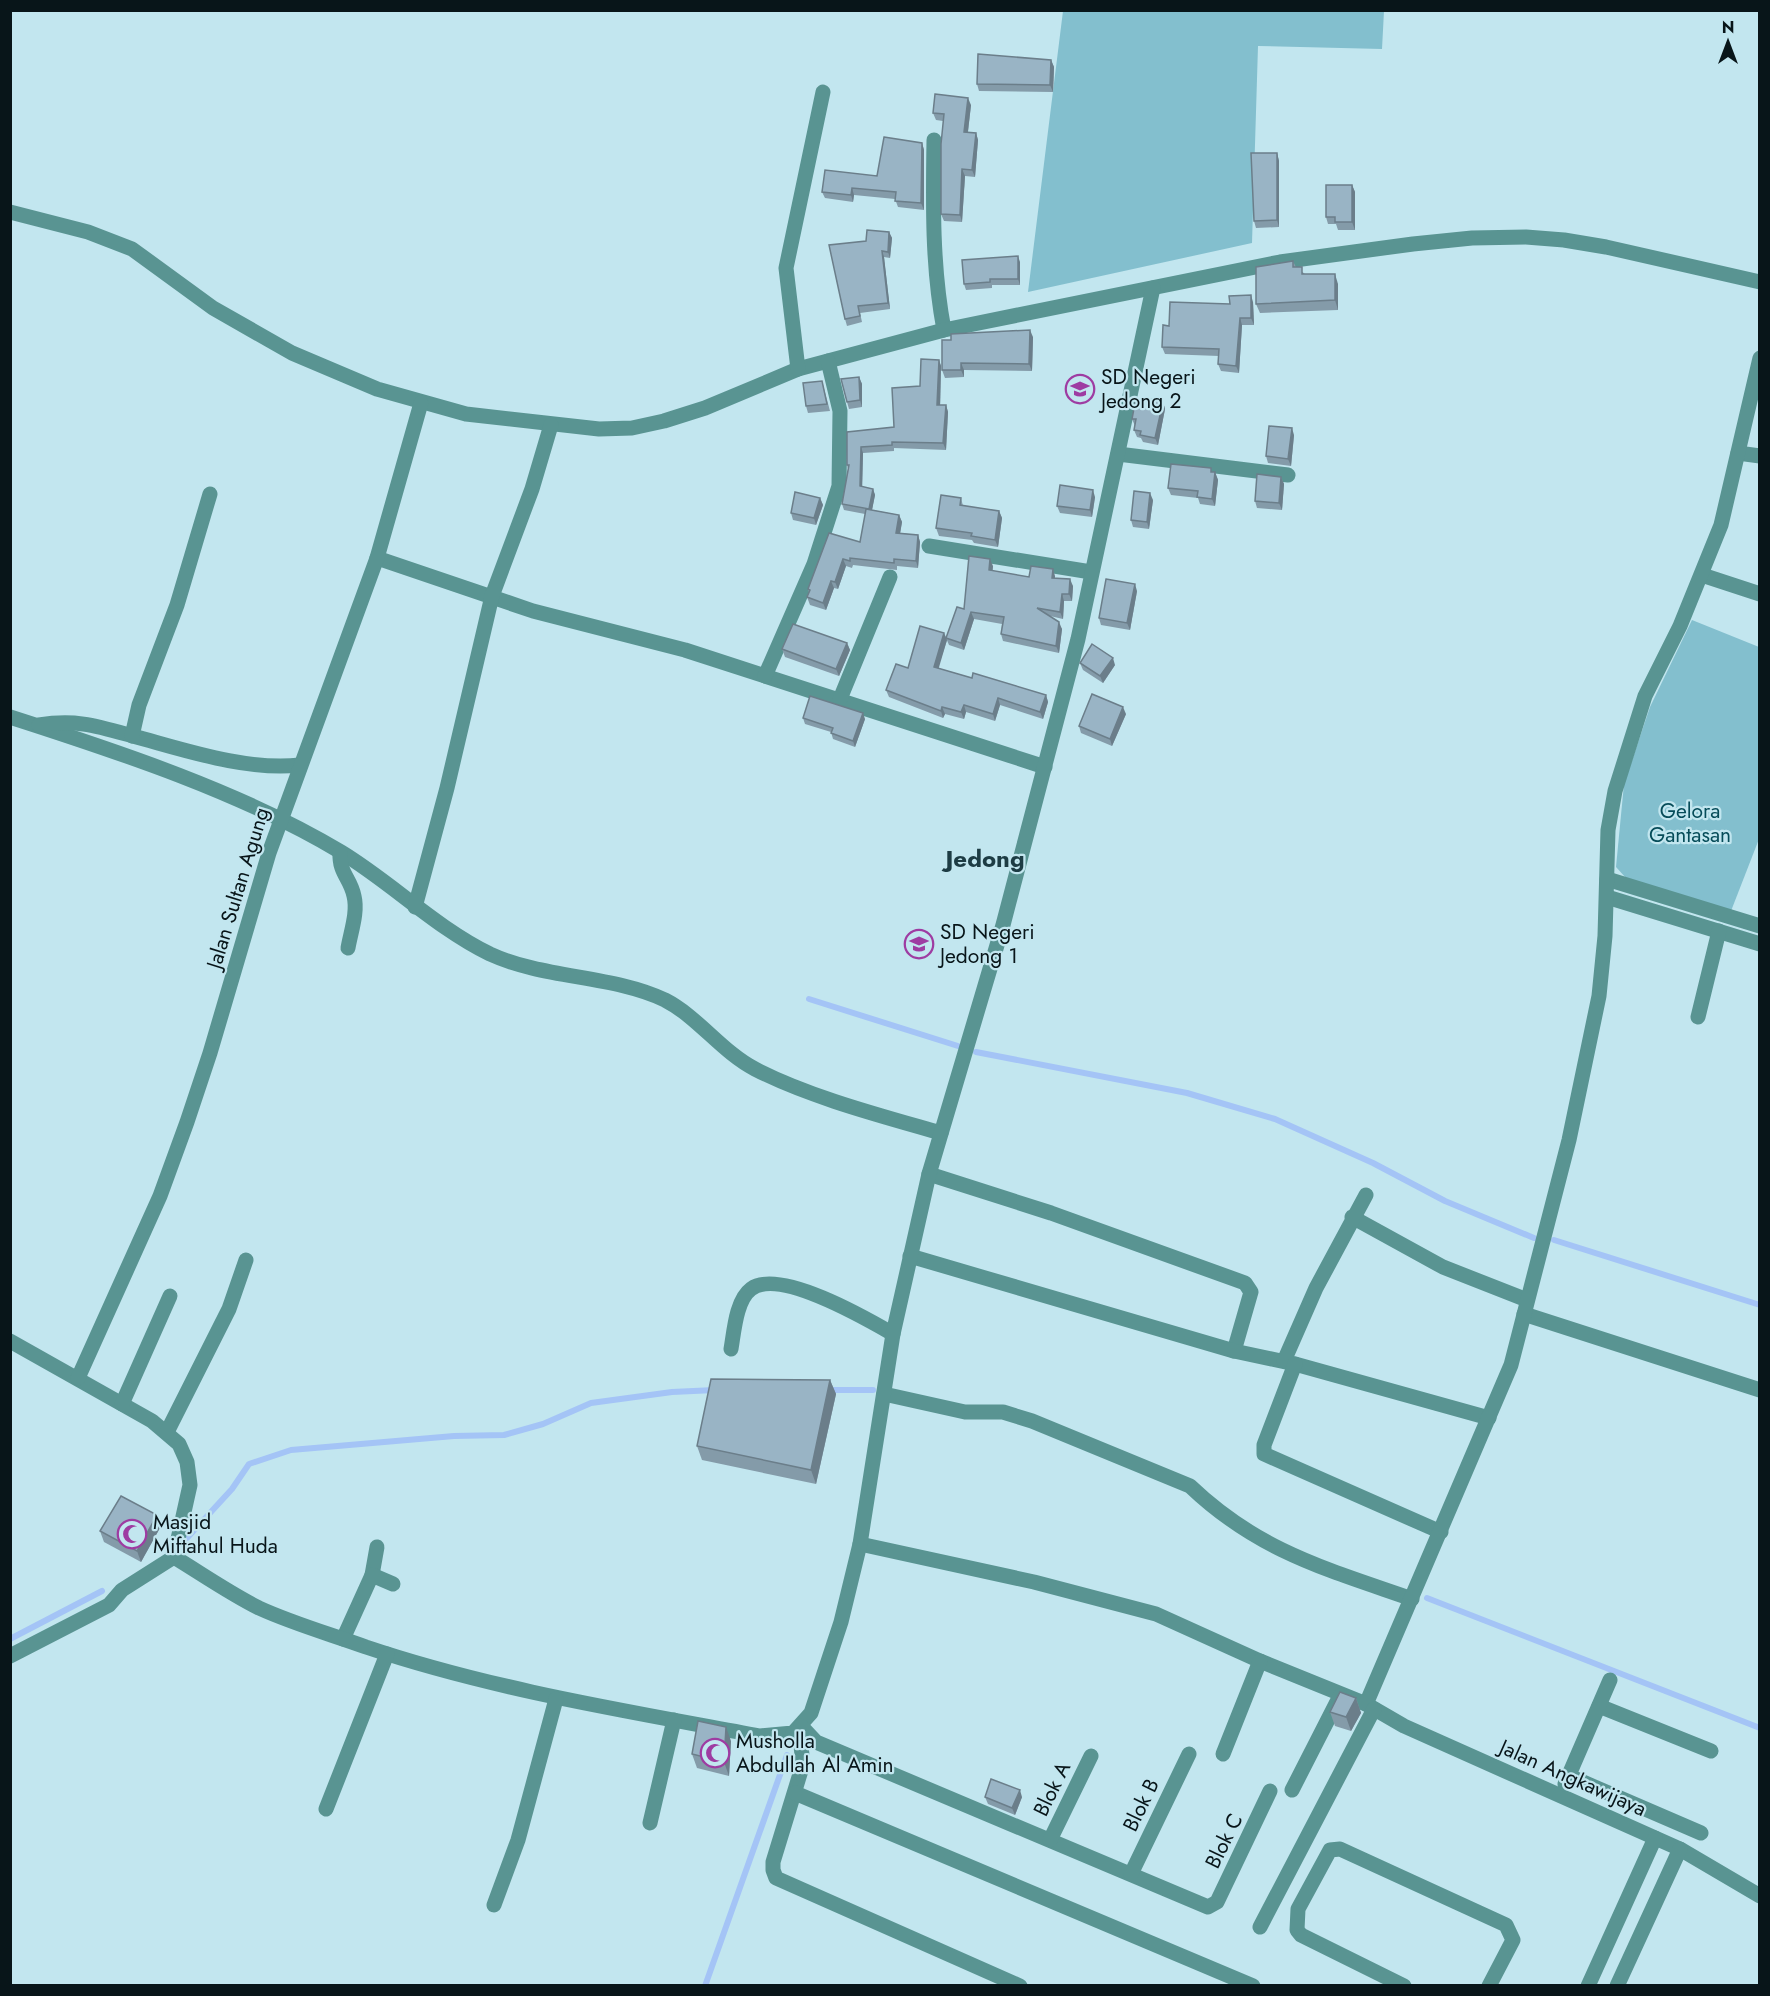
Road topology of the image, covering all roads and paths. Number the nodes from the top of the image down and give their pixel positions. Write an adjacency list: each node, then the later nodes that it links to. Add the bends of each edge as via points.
1 (823, 92): 9 (street, via 786,268)
2 (934, 140): 6 (street, via 933,233)
3 (10, 212): 10 (street, via 110,239 132,249 213,308 292,353 377,390)
4 (1760, 282): 5 (street, via 1606,247 1526,237 1472,238 1280,262)
5 (1153, 288): 6 (street); 13 (street)
6 (944, 330): 8 (street)
7 (1760, 358): 12 (street)
8 (828, 360): 9 (street); 24 (street, via 840,411 839,486 814,564)
9 (798, 369): 11 (street, via 664,421 632,428)
10 (421, 403): 11 (street, via 466,414); 18 (street, Jalan Sultan Agung)
11 (551, 425): 23 (street)
12 (1738, 453): 14 (street); 20 (street, via 1721,525)
13 (1118, 454): 15 (street); 19 (street)
14 (1760, 456)
15 (1288, 475)
16 (210, 494): 28 (street)
17 (929, 546): 19 (street)
18 (377, 558): 23 (street); 29 (street, Jalan Sultan Agung)
19 (1091, 572): 30 (street)
20 (1702, 575): 22 (street); 33 (street, via 1645,696 1630,740 1610,820)
21 (890, 577): 25 (street)
22 (1760, 594)
23 (492, 596): 24 (street); 35 (street)
24 (765, 676): 25 (street)
25 (840, 699): 30 (street)
26 (10, 717): 27 (street)
27 (36, 725): 28 (street, via 64,720); 31 (street, via 162,769)
28 (132, 736): 29 (street, via 249,763)
29 (300, 765): 31 (street, Jalan Sultan Agung)
30 (1045, 767): 41 (street)
31 (281, 821): 32 (street); 54 (street, Jalan Sultan Agung, via 187,1122 160,1196)
32 (340, 852): 35 (street); 39 (street, via 340,869 354,895)
33 (1606, 879): 34 (street); 36 (street)
34 (1606, 897): 37 (street); 48 (street, via 1599,996 1586,1066)
35 (416, 907): 41 (street, via 492,954 668,1002 754,1069 868,1112)
36 (1760, 926)
37 (1719, 931): 38 (street); 40 (street)
38 (1760, 944)
39 (348, 948)
40 (1698, 1017)
41 (941, 1133): 42 (street)
42 (929, 1174): 45 (street); 52 (street, via 1245,1283 1251,1292)
43 (1366, 1195): 44 (street)
44 (1352, 1217): 48 (street); 53 (street)
45 (910, 1256): 49 (street); 52 (street)
46 (246, 1260): 59 (street, via 229,1309)
47 (170, 1296): 57 (street)
48 (1526, 1307): 55 (street); 58 (street, via 1511,1365)
49 (893, 1334): 51 (street, via 829,1299 762,1284 750,1289 744,1299); 56 (street)
50 (10, 1341): 54 (street)
51 (731, 1349)
52 (1234, 1351): 53 (street)
53 (1290, 1362): 58 (street); 60 (street, via 1264,1446 1266,1457)
54 (78, 1378): 57 (street)
55 (1760, 1390)
56 (884, 1394): 61 (street); 66 (street, via 965,1412 1004,1412 1032,1421 1190,1486 1246,1532 1301,1561)
57 (122, 1404): 59 (street)
58 (1489, 1418): 60 (street)
59 (167, 1432): 63 (street, via 179,1444 187,1462 190,1485)
60 (1441, 1532): 66 (street)
61 (860, 1544): 70 (street, Jalan Angkawijaya, via 1034,1582 1156,1614); 77 (street, via 817,1696 811,1713)
62 (377, 1547): 64 (street)
63 (174, 1557): 67 (street, via 259,1608); 69 (street, via 122,1590 109,1605)
64 (372, 1575): 65 (street); 67 (street)
65 (393, 1584)
66 (1412, 1599): 75 (street)
67 (343, 1640): 68 (street)
68 (387, 1654): 73 (street); 87 (street)
69 (10, 1656)
70 (1260, 1661): 72 (street, Jalan Angkawijaya); 80 (street)
71 (1610, 1680): 74 (street)
72 (1340, 1695): 75 (street, Jalan Angkawijaya); 83 (street)
73 (556, 1699): 76 (street); 95 (street, via 518,1840)
74 (1599, 1706): 78 (street); 82 (street)
75 (1370, 1707): 86 (street, Jalan Angkawijaya); 98 (street)
76 (674, 1720): 77 (street, via 759,1736); 88 (street)
77 (797, 1729): 85 (street, via 803,1764); 91 (street, via 816,1742)
78 (1711, 1751)
79 (1189, 1754): 93 (street, Blok B)
80 (1223, 1754)
81 (1091, 1756): 91 (street, Blok A)
82 (1569, 1776): 86 (street); 89 (street)
83 (1292, 1790)
84 (1270, 1791): 93 (street, Blok C, via 1213,1906)
85 (795, 1792): 99 (street, via 773,1862 776,1878); 100 (street)
86 (1560, 1795): 90 (street, Jalan Angkawijaya)
87 (326, 1809)
88 (650, 1823)
89 (1701, 1833)
90 (1655, 1838): 92 (street, Jalan Angkawijaya); 96 (street)
91 (1050, 1840): 93 (street)
92 (1680, 1849): 94 (street, Jalan Angkawijaya); 97 (street)
93 (1131, 1874)
94 (1760, 1896)
95 (494, 1905)
96 (1624, 1906): 97 (street); 103 (street)
97 (1648, 1918): 104 (street)
98 (1260, 1927)
99 (1020, 1986)
100 (1253, 1986)
101 (1404, 1986): 102 (street, via 1297,1930 1298,1909 1330,1850 1340,1849 1506,1925 1513,1940)
102 (1489, 1986)
103 (1588, 1986)
104 (1617, 1986)

